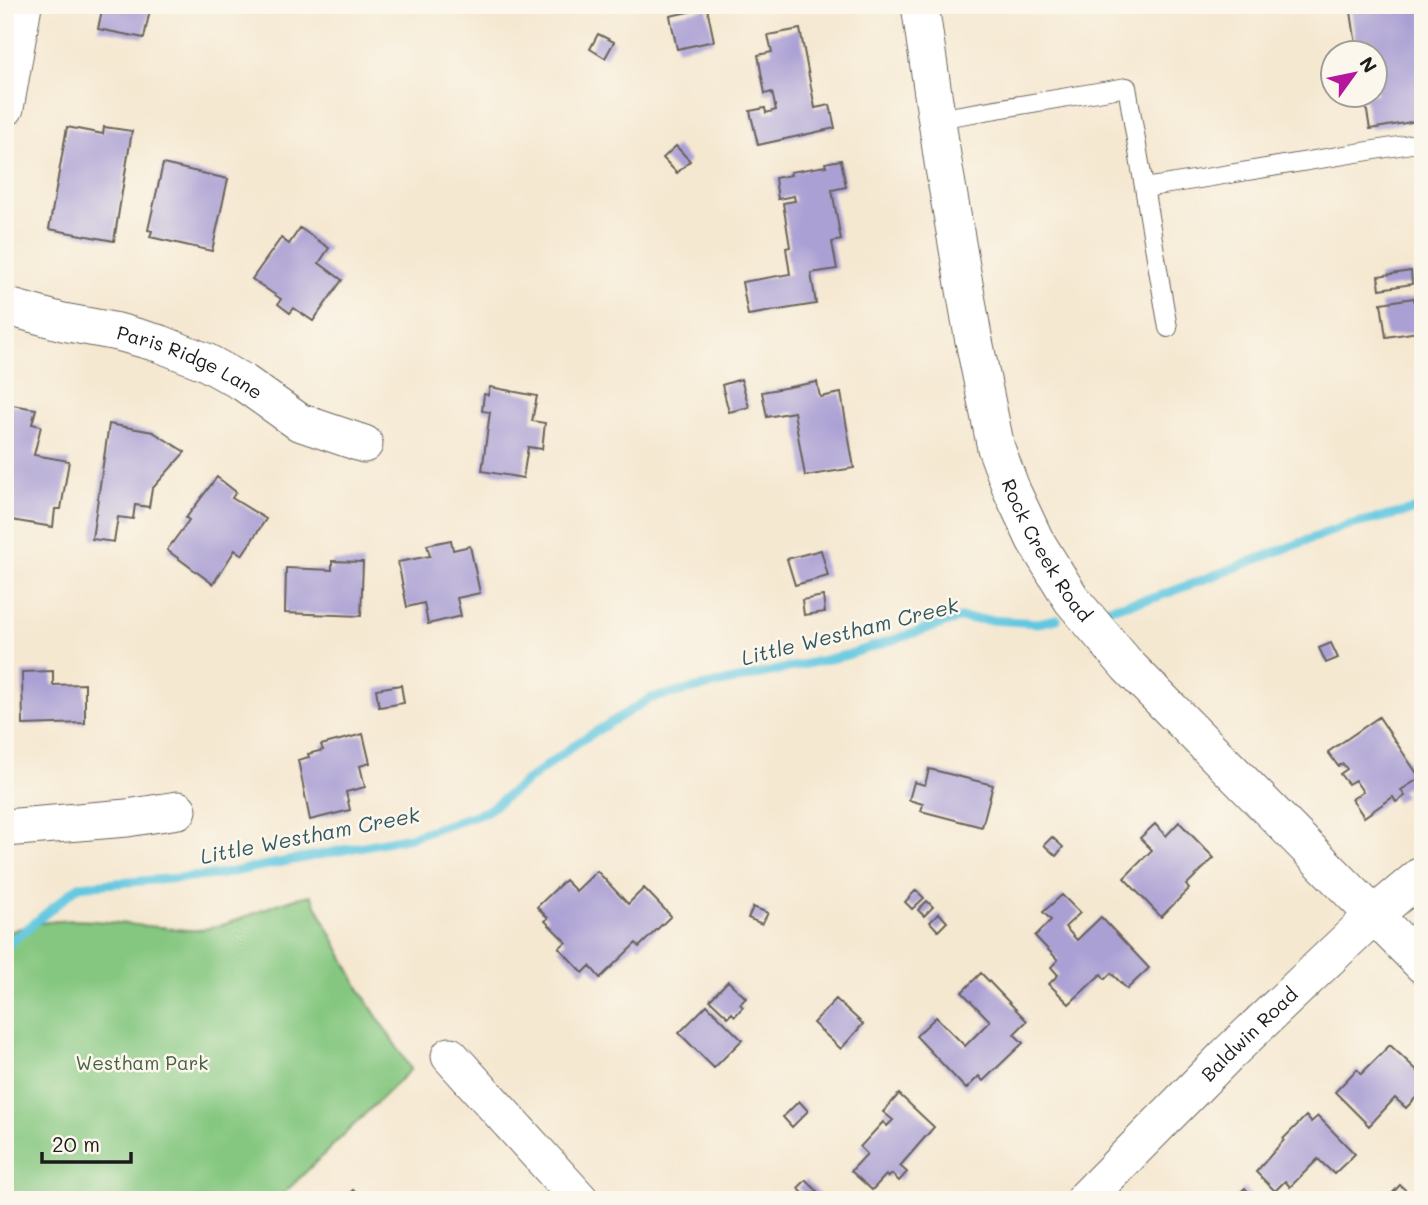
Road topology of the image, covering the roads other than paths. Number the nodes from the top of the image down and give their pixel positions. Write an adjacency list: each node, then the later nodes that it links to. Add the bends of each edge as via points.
1 (23, 5): 3 (street)
2 (920, 5): 4 (street, Rock Creek Road)
3 (5, 108)
4 (937, 118): 6 (lane, via 1128,87); 13 (street, Rock Creek Road, via 996,448 1035,540 1072,600 1128,666)
5 (1423, 142): 6 (lane)
6 (1145, 188): 8 (lane)
7 (5, 306): 9 (street, Paris Ridge Lane, via 139,338 206,362 299,422)
8 (1168, 328)
9 (364, 444)
10 (178, 810): 11 (street)
11 (5, 828)
12 (1423, 874): 13 (street, Baldwin Road)
13 (1374, 915): 14 (street, Rock Creek Road); 17 (street, Baldwin Road)
14 (1423, 965)
15 (450, 1056): 16 (street)
16 (580, 1200)
17 (1084, 1200)

